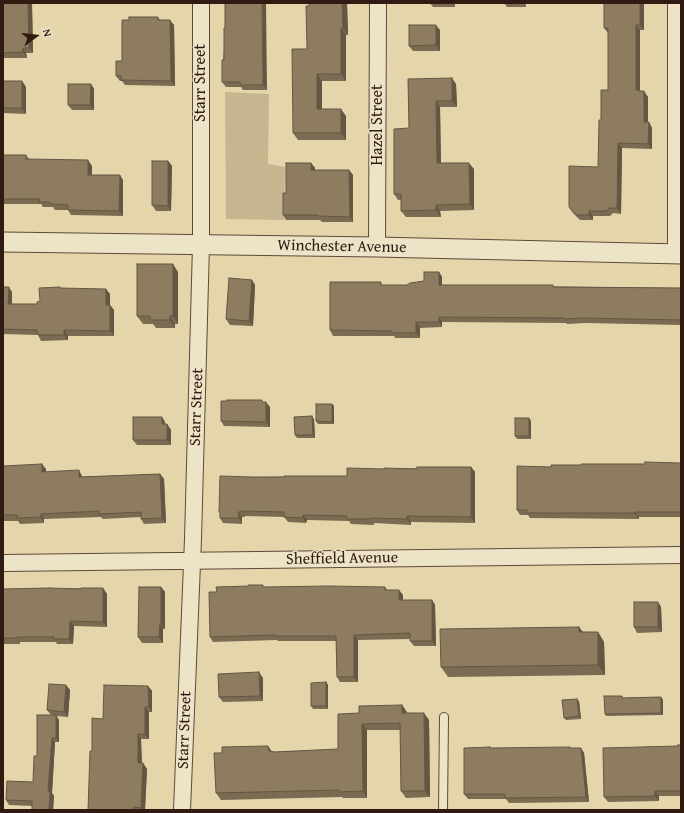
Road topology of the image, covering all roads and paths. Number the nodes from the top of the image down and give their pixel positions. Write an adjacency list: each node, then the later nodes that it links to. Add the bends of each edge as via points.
1 (201, 3): 5 (street, Starr Street)
2 (378, 3): 6 (street, Hazel Street)
3 (676, 3): 7 (street)
4 (3, 242): 5 (street, Winchester Avenue)
5 (201, 245): 6 (street, Winchester Avenue); 9 (street, Starr Street)
6 (377, 247): 7 (street, Winchester Avenue)
7 (678, 254)
8 (681, 555): 9 (street, Sheffield Avenue)
9 (192, 561): 10 (street, Sheffield Avenue); 12 (street, Starr Street)
10 (3, 564)
11 (444, 717): 13 (lane)
12 (182, 810)
13 (442, 810)

